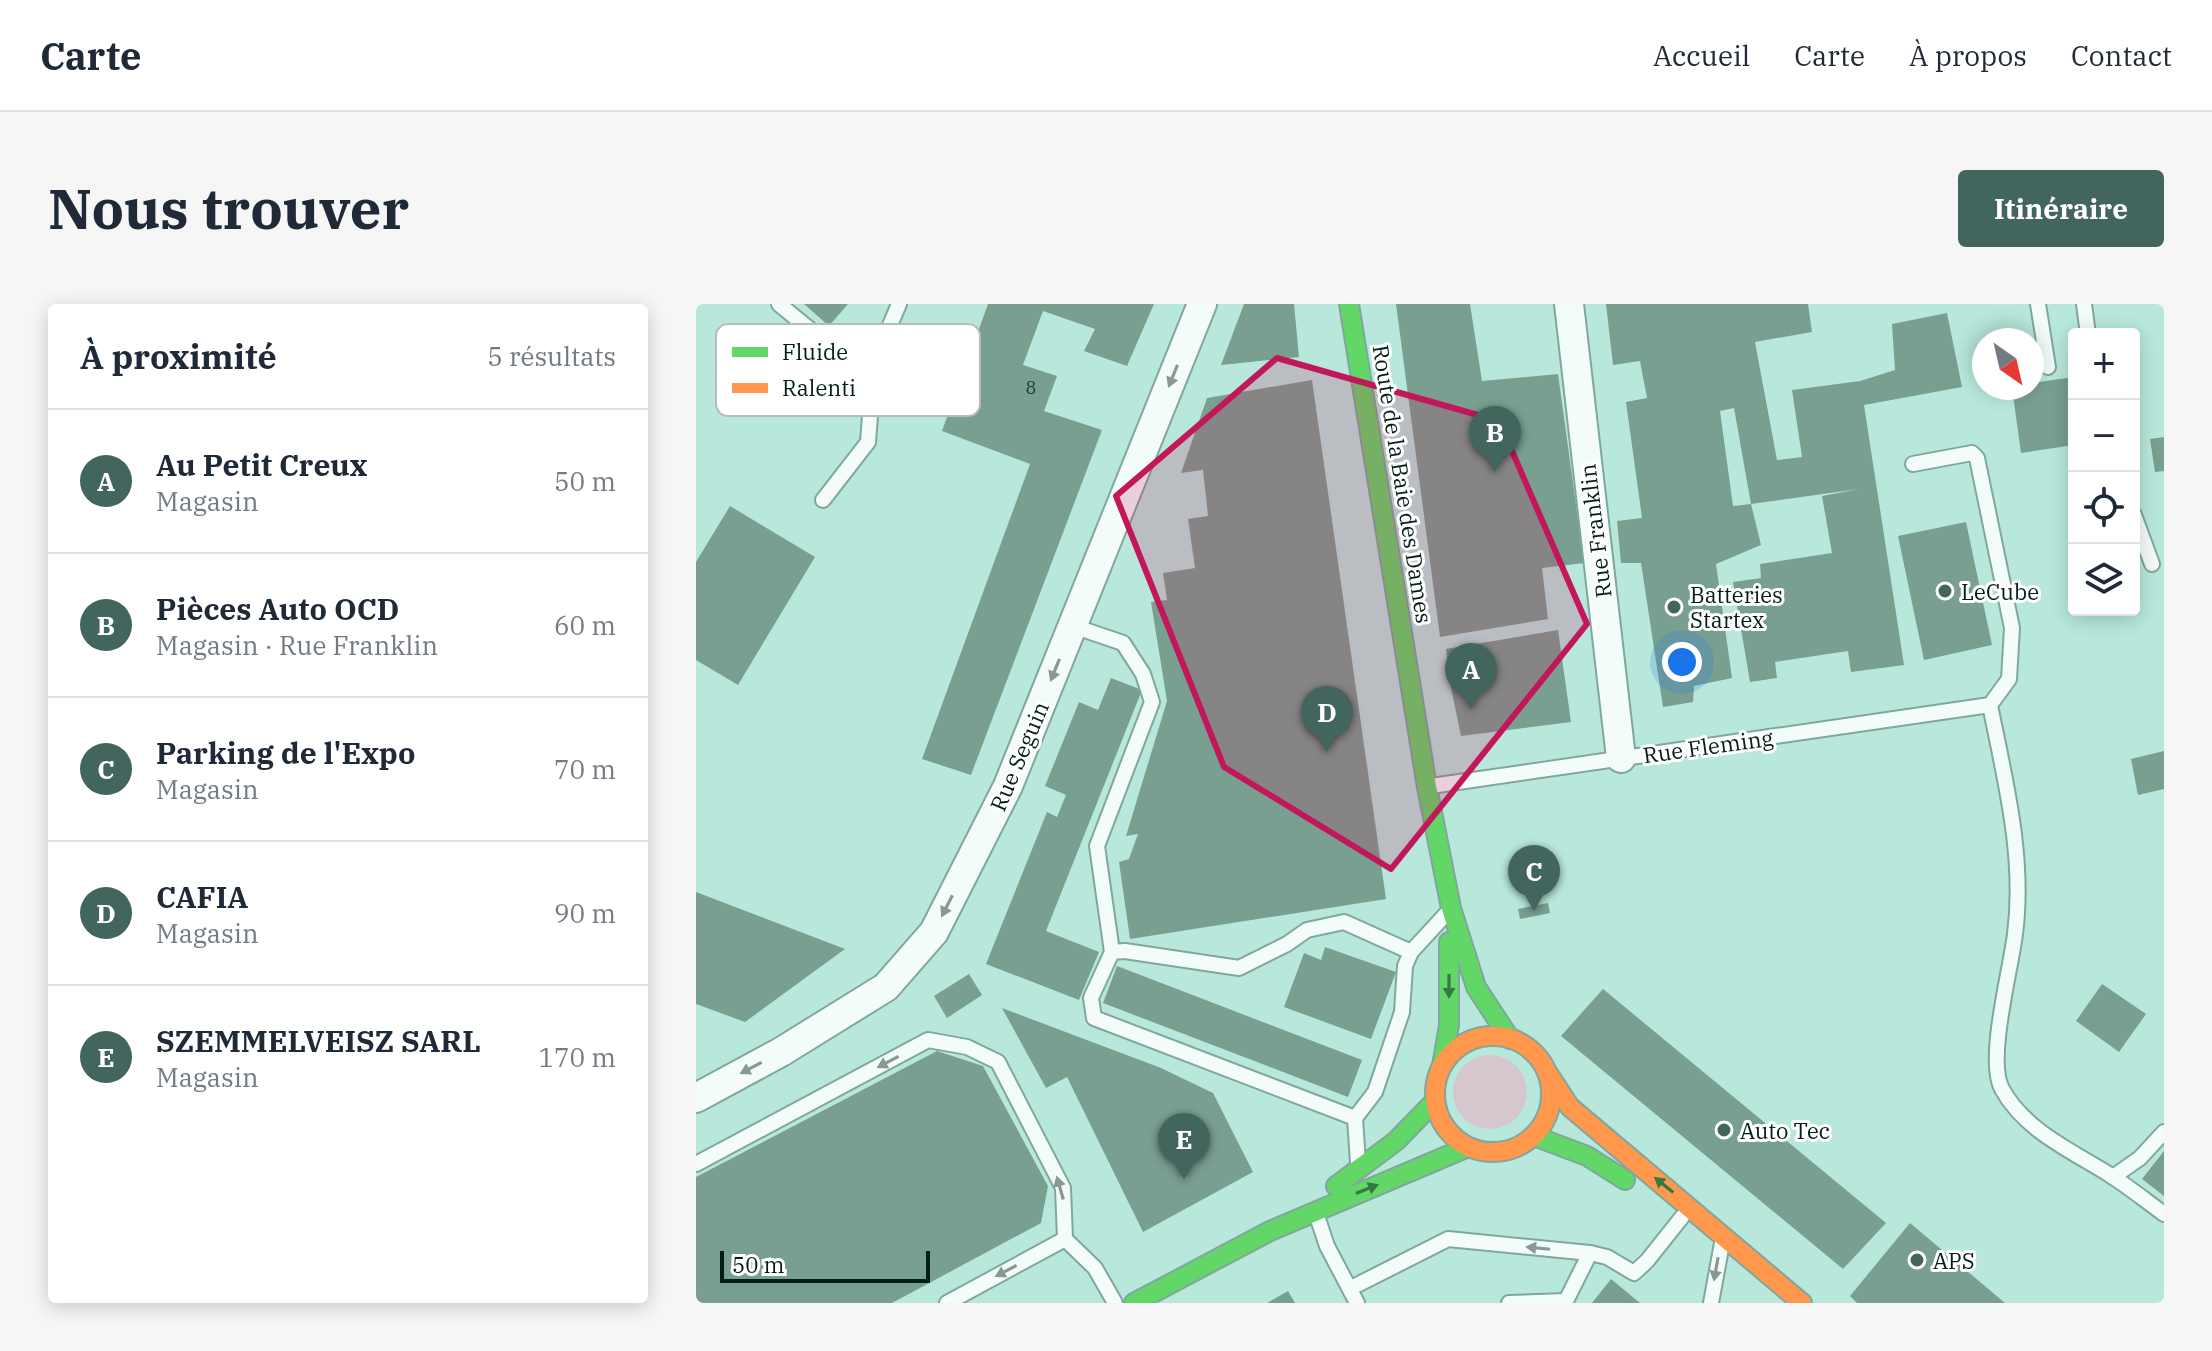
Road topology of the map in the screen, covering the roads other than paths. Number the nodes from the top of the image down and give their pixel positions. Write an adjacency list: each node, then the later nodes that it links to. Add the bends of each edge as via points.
1 (779, 304): 8 (lane)
2 (899, 304): 9 (lane)
3 (1202, 304): 17 (street, Rue Seguin, one-way to 17)
4 (1349, 304): 20 (main road, Route de la Baie des Dames)
5 (1569, 304): 19 (street, Rue Franklin)
6 (2038, 304): 11 (lane)
7 (2084, 304): 10 (lane)
8 (803, 324)
9 (891, 324)
10 (2087, 328)
11 (2048, 367)
12 (870, 416): 14 (lane, via 868,442)
13 (1913, 464): 18 (lane, via 1972,453 1980,464 2012,628 2009,679)
14 (823, 500)
15 (2140, 531): 16 (lane)
16 (2152, 564)
17 (1073, 626): 22 (lane, via 1123,643 1143,674 1152,702 1097,846); 27 (street, Rue Seguin, one-way to 27, via 1008,786 934,932 886,987)
18 (1990, 705): 19 (lane, Rue Fleming); 35 (lane, via 2009,797 2019,885 1996,1070 2002,1089 2034,1128)
19 (1621, 758): 20 (lane, Rue Fleming)
20 (1427, 787): 21 (main road, Route de la Baie des Dames)
21 (1451, 908): 23 (lane); 24 (main road, Route de la Baie des Dames, via 1476,987); 25 (main road, Route de la Baie des Dames, one-way to 25, via 1449,1025)
22 (1112, 952): 23 (lane, via 1239,968 1307,930 1344,922); 29 (lane, via 1091,998 1094,1018)
23 (1411, 952): 29 (lane, via 1402,1012 1375,1092)
24 (1510, 1039): 25 (main road, via 1477,1038 1459,1047); 26 (main road, via 1531,1049)
25 (1442, 1066): 28 (main road)
26 (1547, 1072): 31 (main road, via 1551,1098); 40 (main road, one-way to 26, via 1570,1107)
27 (696, 1098)
28 (1435, 1101): 32 (main road, via 1444,1125); 34 (main road)
29 (1355, 1118): 34 (lane)
30 (2164, 1132): 35 (lane)
31 (1534, 1136): 32 (main road, via 1507,1150); 38 (main road, via 1587,1156)
32 (1468, 1147): 36 (main road, one-way to 32)
33 (696, 1164): 41 (lane, one-way to 33, via 1063,1188 1013,1090 998,1062 967,1047 928,1040)
34 (1358, 1171): 39 (main road)
35 (2113, 1177): 37 (lane)
36 (1315, 1211): 39 (main road); 43 (lane)
37 (2164, 1214)
38 (1682, 1217): 40 (main road); 42 (lane, via 1634,1273)
39 (1270, 1231): 46 (main road)
40 (1724, 1235): 49 (lane, one-way to 49); 50 (main road)
41 (1065, 1239): 44 (lane, one-way to 44); 45 (lane, via 1095,1268)
42 (1590, 1253): 43 (lane, one-way to 43, via 1448,1239); 48 (lane, via 1566,1301)
43 (1351, 1288): 47 (lane)
44 (947, 1303)
45 (1115, 1303)
46 (1134, 1303)
47 (1357, 1303)
48 (1509, 1303)
49 (1711, 1303)
50 (1802, 1303)

